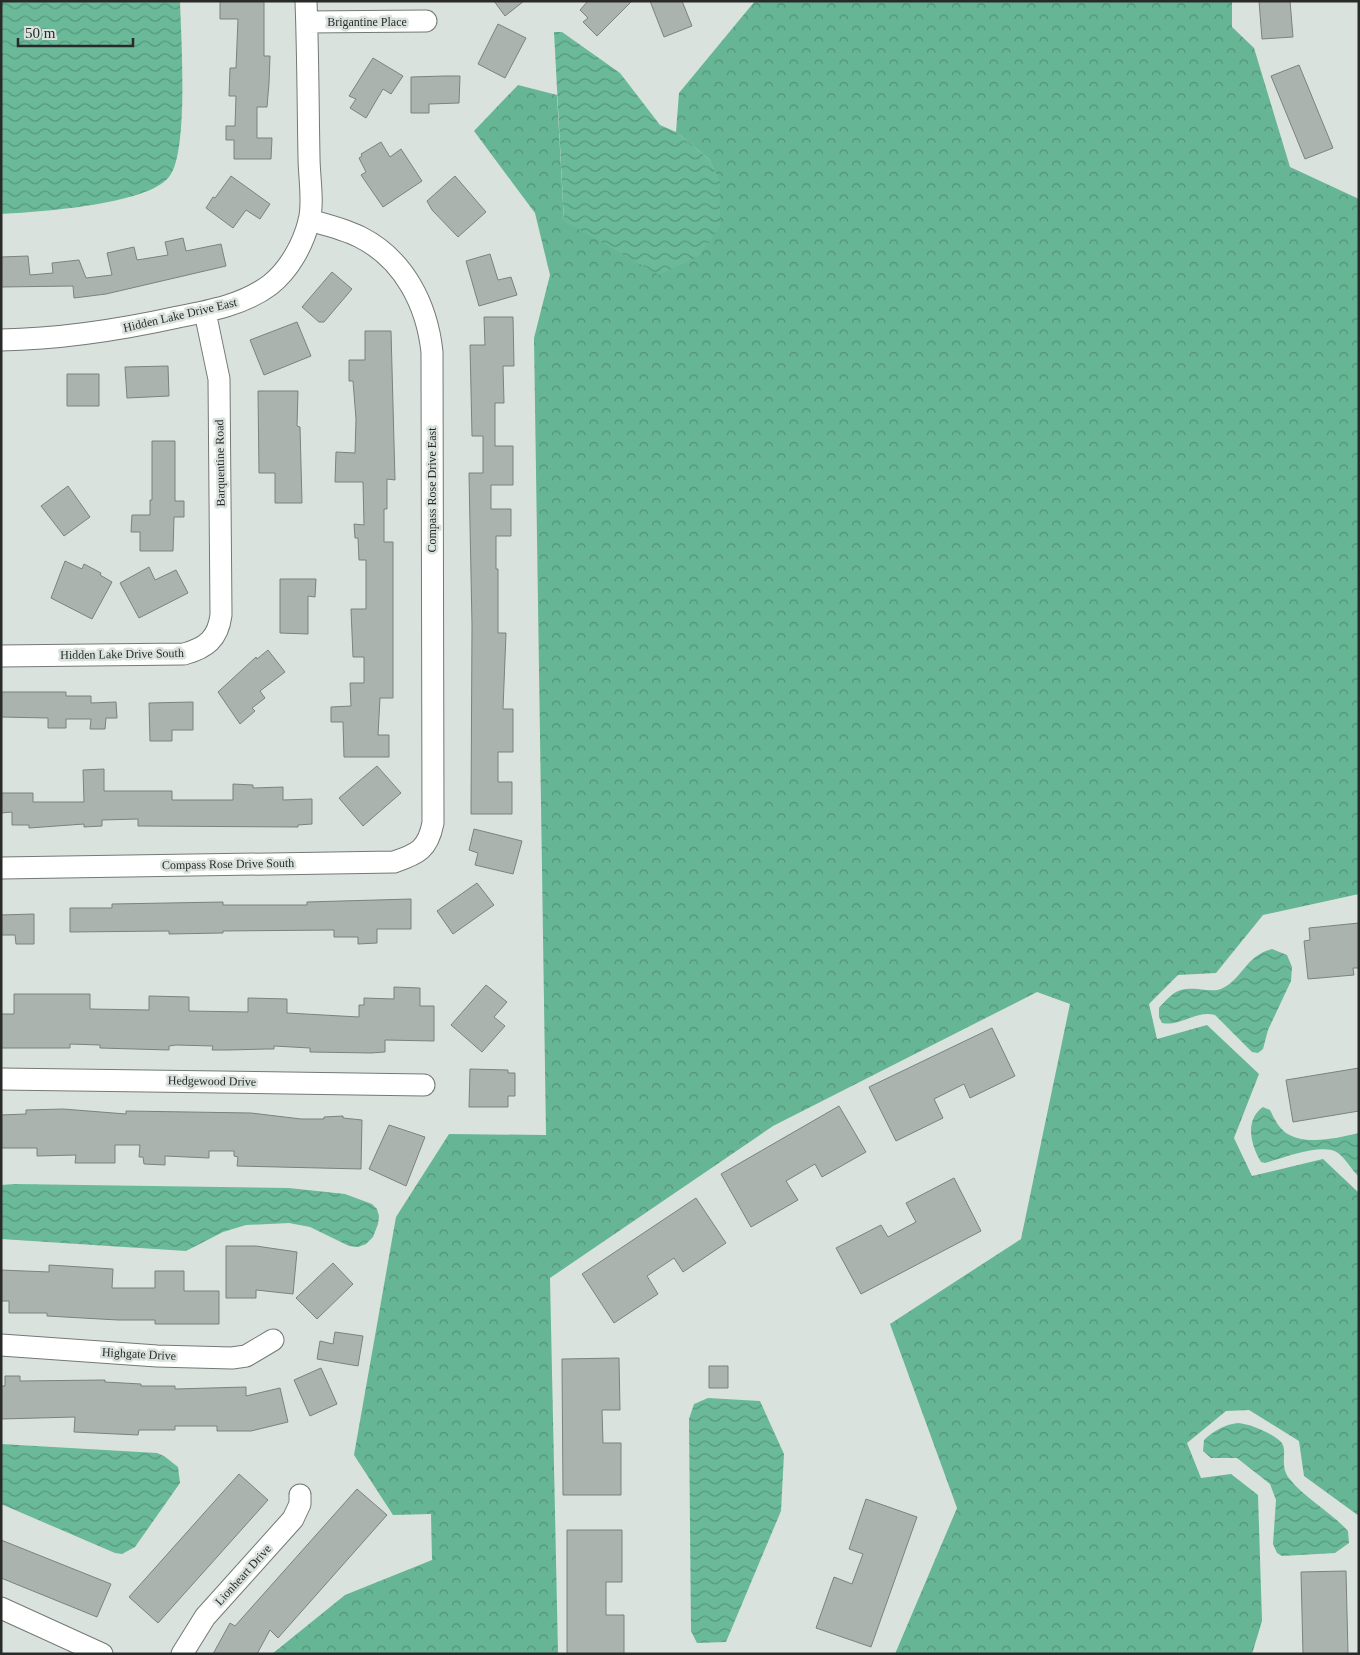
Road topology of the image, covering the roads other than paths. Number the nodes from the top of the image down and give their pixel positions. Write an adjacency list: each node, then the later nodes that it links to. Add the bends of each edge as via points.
1 (306, 1): 3 (street, Hidden Lake Drive East)
2 (426, 21): 3 (street, Brigantine Place)
3 (307, 22): 4 (street, Hidden Lake Drive East)
4 (309, 220): 5 (street, Hidden Lake Drive East, via 294,256 271,284 240,302); 9 (street, Compass Rose Drive East, via 362,238 392,260 415,293 430,331)
5 (205, 312): 6 (street, Hidden Lake Drive East, via 112,332); 7 (street, Barquentine Road, via 219,379)
6 (1, 340)
7 (222, 615): 8 (street, Hidden Lake Drive South, via 214,639 201,649 184,654)
8 (1, 656)
9 (433, 823): 10 (street, Compass Rose Drive South, via 430,838 422,849 394,862)
10 (1, 868)
11 (1, 1079): 12 (street, Hedgewood Drive)
12 (424, 1085)
13 (273, 1340): 14 (street, Highgate Drive, via 246,1356 232,1358)
14 (1, 1345)
15 (300, 1494): 18 (street, Lionheart Drive, via 300,1504 292,1519 205,1617)
16 (1, 1608): 17 (street)
17 (102, 1654)
18 (182, 1654)

